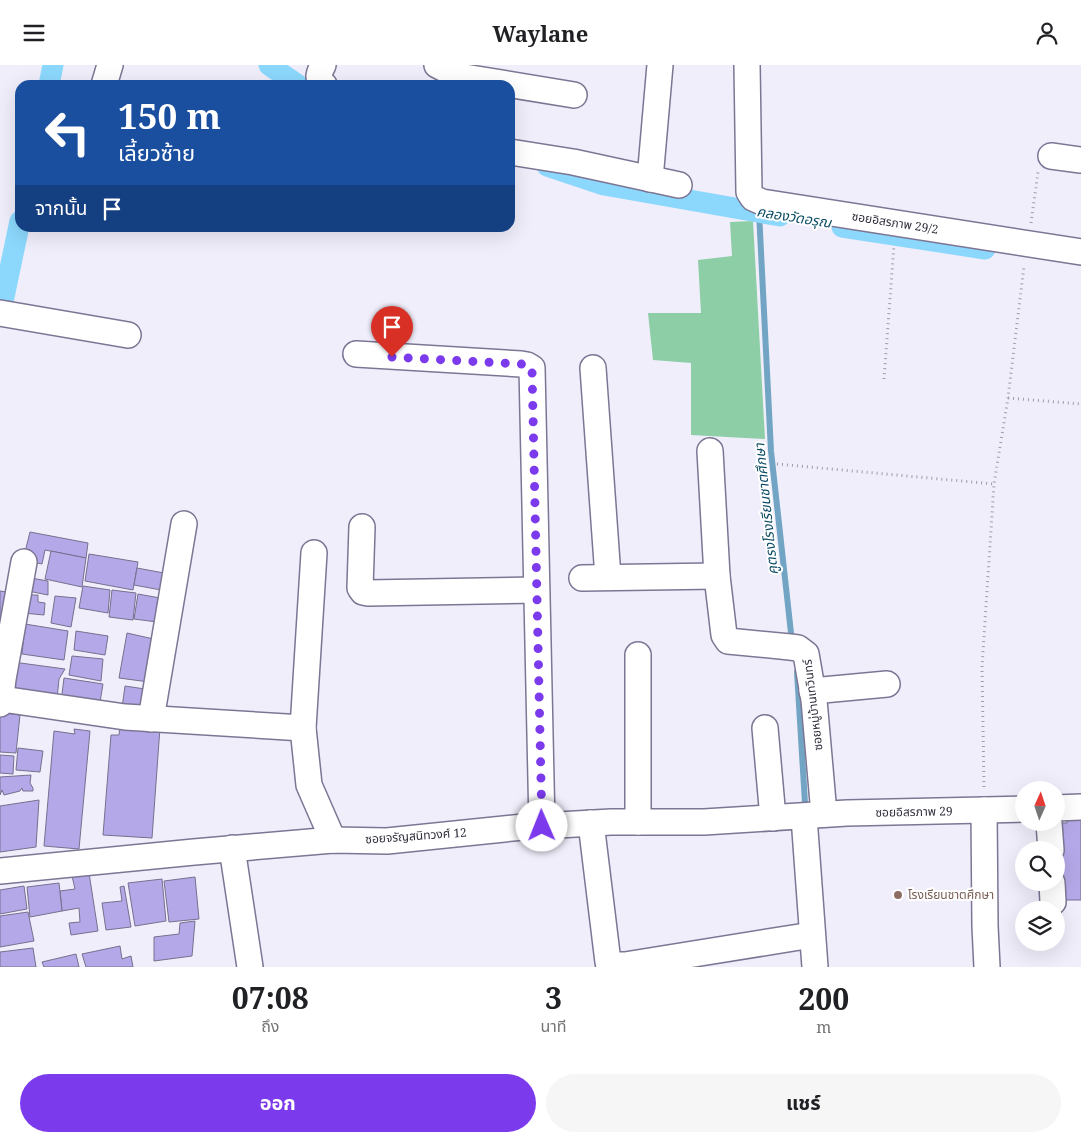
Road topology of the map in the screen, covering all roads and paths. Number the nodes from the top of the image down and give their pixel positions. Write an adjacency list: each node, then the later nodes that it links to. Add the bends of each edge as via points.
1 (110, 65): 7 (street)
2 (323, 65): 8 (street, via 318,74)
3 (437, 65): 6 (street, via 458,76)
4 (660, 65): 15 (street)
5 (748, 65): 18 (street, ซอยอิสรภาพ 29/2, via 749,192 753,198)
6 (470, 71): 9 (street)
7 (106, 80)
8 (320, 80)
9 (509, 80)
10 (515, 81): 11 (street)
11 (574, 95)
12 (515, 153): 15 (street)
13 (1051, 156): 14 (street); 18 (path, via 1039,161)
14 (1081, 160)
15 (650, 179): 16 (street)
16 (679, 185)
17 (894, 243): 25 (path)
18 (1028, 244): 19 (street, ซอยอิสรภาพ 29/2)
19 (1081, 252)
20 (1023, 273): 26 (path)
21 (6, 314): 22 (street)
22 (128, 335)
23 (356, 354): 38 (street, via 521,364 532,369)
24 (593, 368): 36 (street)
25 (884, 379)
26 (1008, 397): 27 (path); 30 (path)
27 (1081, 404)
28 (710, 451): 35 (street, ซอยหมู่บ้านเทวินทร์)
29 (777, 463): 30 (path)
30 (994, 484): 49 (path, via 982,667)
31 (184, 524): 43 (street)
32 (362, 527): 38 (street, via 360,588 363,592)
33 (314, 553): 44 (street)
34 (24, 562): 42 (street)
35 (717, 576): 36 (street); 41 (street, ซอยหมู่บ้านเทวินทร์, via 724,635 728,641 794,648 806,654)
36 (608, 577): 37 (street)
37 (582, 578)
38 (536, 590): 54 (street)
39 (638, 655): 52 (street)
40 (887, 684): 41 (street)
41 (812, 691): 50 (street, ซอยหมู่บ้านเทวินทร์)
42 (1, 701): 43 (street)
43 (151, 719): 44 (street)
44 (303, 728): 55 (street, via 309,785)
45 (765, 729): 51 (street)
46 (1081, 807): 47 (street)
47 (1065, 808)
48 (1015, 809): 49 (street, ซอยอิสรภาพ 29)
49 (984, 811): 50 (street, ซอยอิสรภาพ 29); 61 (street)
50 (814, 816): 51 (street, ซอยจรัญสนิทวงศ์ 12); 58 (street, ซอยหมู่บ้านเทวินทร์)
51 (773, 818): 52 (street, ซอยจรัญสนิทวงศ์ 12)
52 (638, 822): 53 (street, ซอยจรัญสนิทวงศ์ 12)
53 (591, 823): 54 (street, ซอยจรัญสนิทวงศ์ 12); 58 (street, via 608,962 625,965)
54 (542, 826): 55 (street, ซอยจรัญสนิทวงศ์ 12, via 387,841)
55 (333, 840): 56 (street, ซอยจรัญสนิทวงศ์ 12)
56 (232, 849): 57 (street, ซอยจรัญสนิทวงศ์ 12); 59 (street)
57 (0, 871)
58 (812, 935): 60 (street, ซอยหมู่บ้านเทวินทร์)
59 (250, 967)
60 (815, 967)
61 (987, 967)

